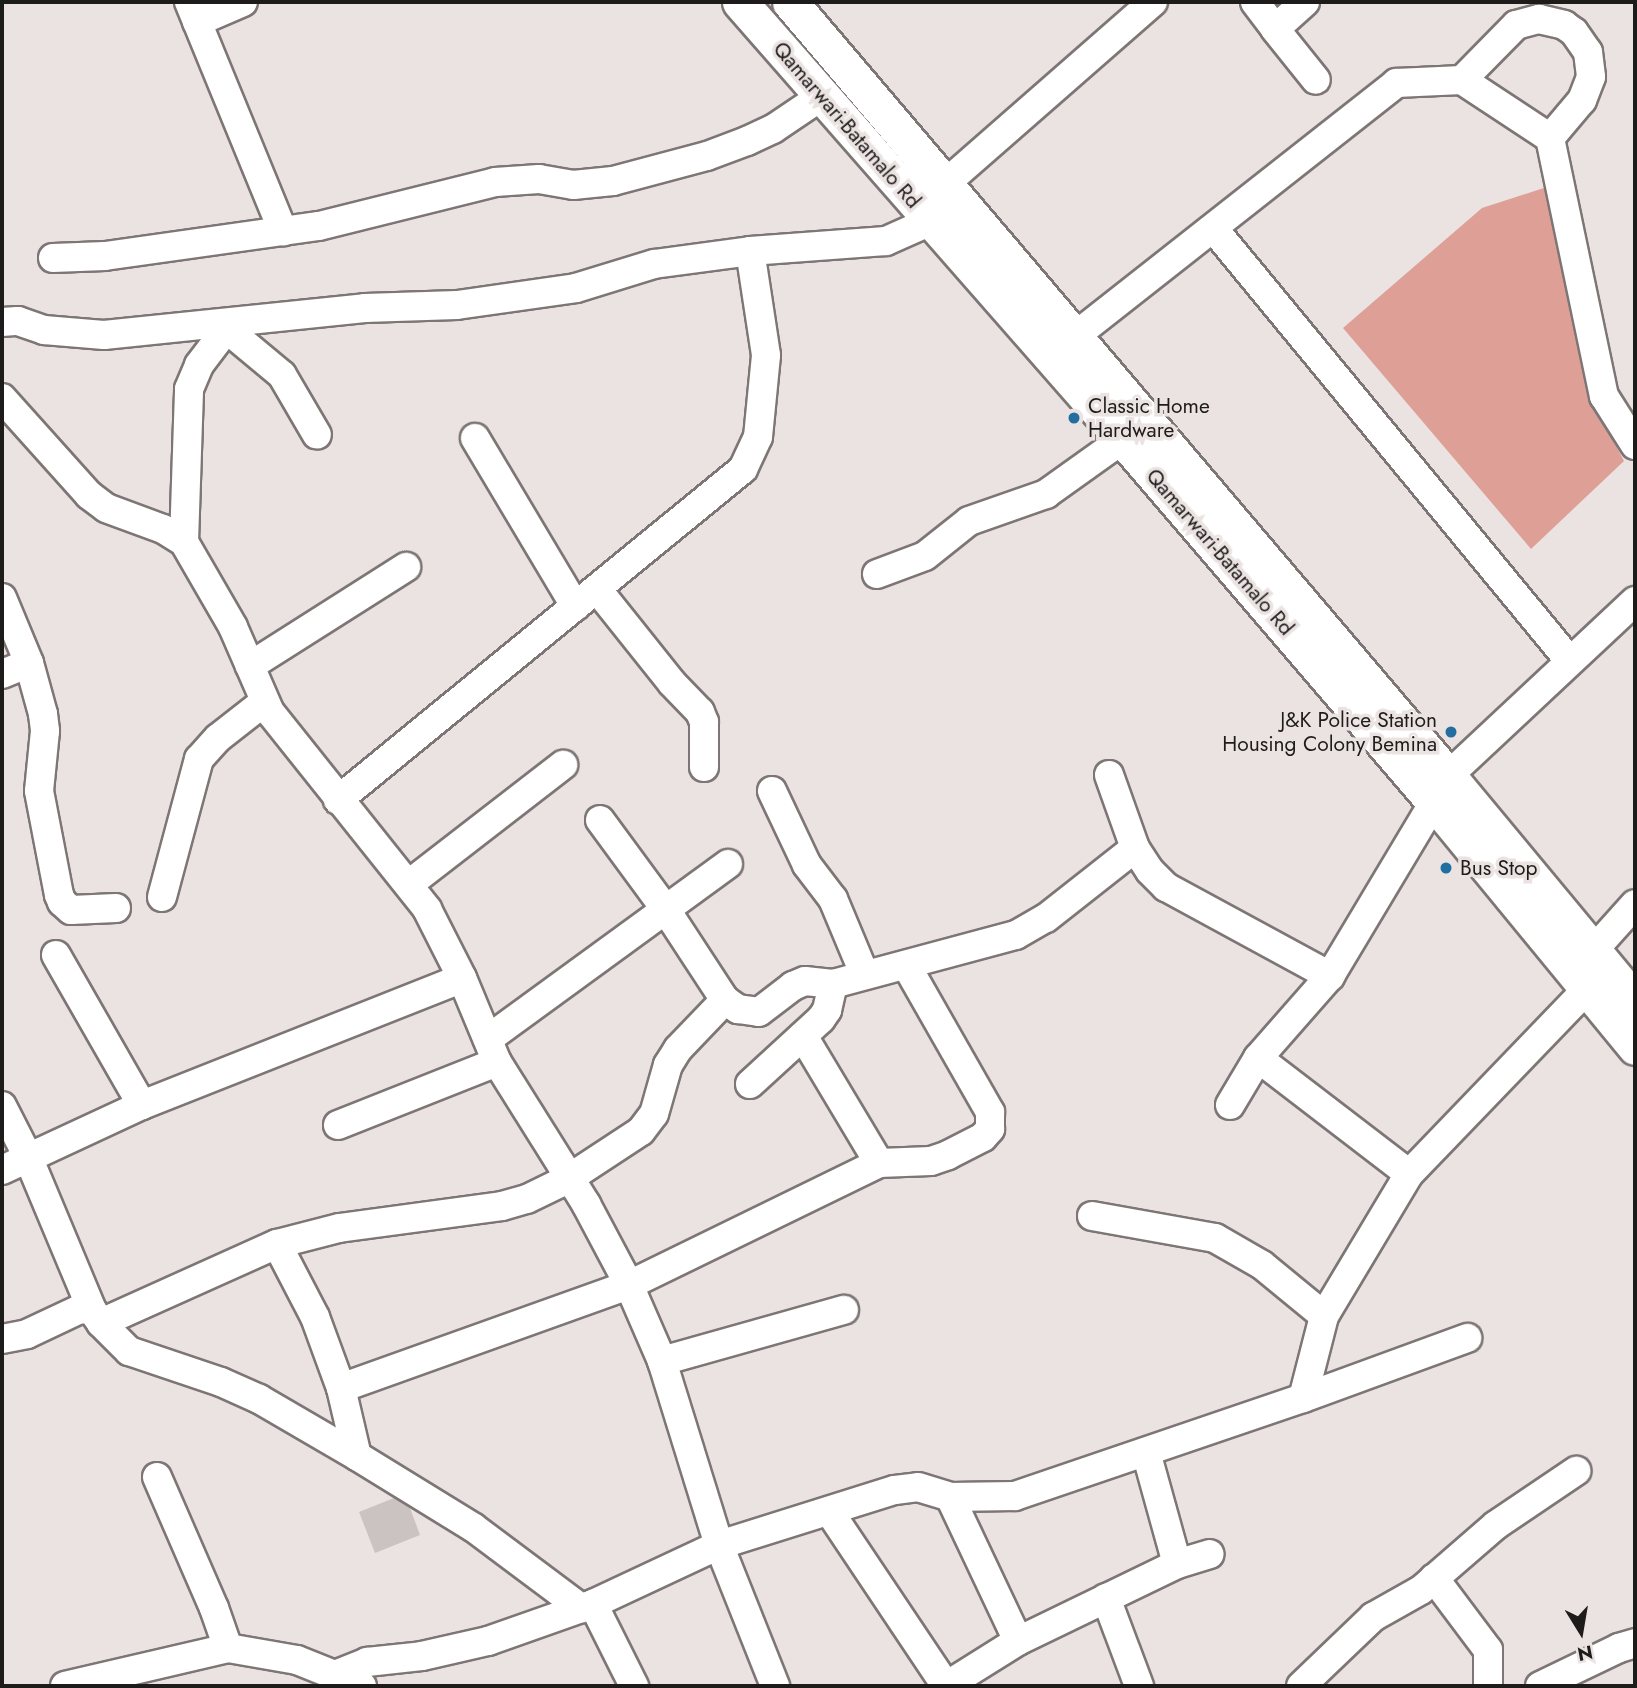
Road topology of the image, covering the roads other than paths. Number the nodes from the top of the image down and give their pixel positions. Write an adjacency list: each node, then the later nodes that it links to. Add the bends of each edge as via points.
1 (243, 2): 7 (street)
2 (740, 2): 11 (main road, Qamarwari-Batamalo Rd)
3 (790, 2): 13 (main road, Qamarwari-Batamalo Rd)
4 (1153, 2): 13 (street)
5 (1255, 2): 8 (street)
6 (1305, 2): 8 (street)
7 (193, 12): 16 (street)
8 (1275, 29): 9 (street)
9 (1316, 80)
10 (1462, 80): 12 (street); 12 (street, via 1516,25 1539,19 1564,25 1583,41 1591,77 1582,100); 15 (street, via 1396,83)
11 (822, 96): 14 (main road, Qamarwari-Batamalo Rd); 16 (street, via 747,141 612,181 495,182)
12 (1550, 138): 26 (street, via 1604,396)
13 (946, 183): 21 (main road, Qamarwari-Batamalo Rd)
14 (931, 221): 17 (street, via 886,241); 25 (main road, Qamarwari-Batamalo Rd)
15 (1213, 228): 21 (street); 33 (street)
16 (283, 231): 18 (street, via 105,256)
17 (750, 251): 20 (street, via 654,264 576,288); 30 (street, via 766,355 758,437 743,469)
18 (52, 258)
19 (2, 322): 20 (street, via 104,335)
20 (229, 326): 23 (street, via 282,374); 27 (street, via 200,365 189,389)
21 (1074, 336): 41 (main road, Qamarwari-Batamalo Rd)
22 (2, 398): 27 (street, via 89,495 106,508 163,528)
23 (317, 435)
24 (475, 439): 30 (street)
25 (1123, 439): 29 (street, via 1046,495 969,521 925,556); 41 (main road, Qamarwari-Batamalo Rd)
26 (1635, 445)
27 (184, 542): 35 (street)
28 (406, 567): 35 (street)
29 (877, 574)
30 (586, 597): 39 (street, via 700,712); 43 (street)
31 (2, 598): 34 (street)
32 (1635, 601): 33 (street)
33 (1569, 660): 41 (street)
34 (29, 663): 36 (street); 50 (street, via 43,714 39,791 59,895 65,907 76,911)
35 (250, 666): 37 (street)
36 (2, 674)
37 (264, 702): 43 (street); 48 (street, via 218,738 200,759)
38 (563, 765): 47 (street)
39 (704, 767)
40 (1110, 775): 45 (street)
41 (1441, 789): 52 (main road, Qamarwari-Batamalo Rd); 56 (street); 59 (main road, Qamarwari-Batamalo Rd)
42 (772, 790): 55 (street, via 807,865 833,899)
43 (338, 800): 47 (street)
44 (600, 820): 51 (street)
45 (1135, 848): 54 (street, via 1046,918 1016,935); 56 (street, via 1166,887)
46 (728, 864): 51 (street)
47 (409, 884): 57 (street)
48 (162, 897)
49 (1635, 904): 52 (street)
50 (116, 908)
51 (666, 910): 60 (street); 64 (street)
52 (1592, 952): 61 (main road, Qamarwari-Batamalo Rd)
53 (56, 955): 67 (street)
54 (906, 965): 55 (street); 72 (street, via 992,1120 983,1137 948,1155 931,1161)
55 (864, 973): 58 (street)
56 (1330, 976): 65 (street)
57 (462, 978): 64 (street); 67 (street)
58 (833, 984): 60 (street, via 799,983 760,1012 738,1009); 62 (street, via 827,1010)
59 (1587, 989): 63 (main road, Qamarwari-Batamalo Rd); 74 (street)
60 (725, 1000): 75 (street, via 678,1049 668,1065 654,1115 641,1131)
61 (1635, 1001)
62 (803, 1036): 66 (street); 72 (street)
63 (1635, 1047)
64 (493, 1050): 70 (street); 75 (street)
65 (1258, 1058): 68 (street); 74 (street)
66 (750, 1084)
67 (142, 1105): 71 (street)
68 (1230, 1105)
69 (2, 1106): 71 (street)
70 (338, 1125)
71 (28, 1157): 73 (street); 80 (street)
72 (879, 1163): 78 (street)
73 (2, 1170)
74 (1409, 1174): 81 (street)
75 (568, 1179): 77 (street, via 502,1206 339,1228); 78 (street)
76 (1092, 1216): 81 (street, via 1215,1238 1255,1260)
77 (277, 1244): 80 (street); 85 (street, via 315,1317)
78 (629, 1285): 84 (street); 85 (street)
79 (844, 1310): 84 (street)
80 (96, 1316): 83 (street, via 74,1310 27,1334); 88 (street, via 129,1352 259,1399)
81 (1324, 1316): 86 (street)
82 (1467, 1338): 86 (street)
83 (2, 1339)
84 (662, 1362): 93 (street)
85 (341, 1388): 88 (street)
86 (1303, 1398): 87 (street)
87 (1146, 1452): 91 (street, via 1015,1496); 95 (street)
88 (357, 1457): 98 (street, via 474,1528)
89 (1576, 1471): 96 (street, via 1496,1525)
90 (157, 1477): 101 (street)
91 (950, 1497): 92 (street, via 909,1488); 99 (street)
92 (828, 1511): 93 (street); 107 (street)
93 (719, 1545): 98 (street); 106 (street)
94 (1210, 1554): 95 (street)
95 (1177, 1564): 97 (street)
96 (1434, 1578): 109 (street, via 1373,1618); 110 (street, via 1488,1650)
97 (1106, 1598): 99 (street); 108 (street)
98 (587, 1606): 102 (street, via 488,1641 367,1662); 105 (street)
99 (1018, 1640): 107 (street)
100 (1635, 1643): 111 (street)
101 (228, 1648): 102 (street, via 296,1660); 103 (street)
102 (335, 1675): 104 (street)
103 (65, 1686)
104 (362, 1686)
105 (634, 1686)
106 (775, 1686)
107 (946, 1686)
108 (1139, 1686)
109 (1301, 1686)
110 (1488, 1686)
111 (1540, 1686)

